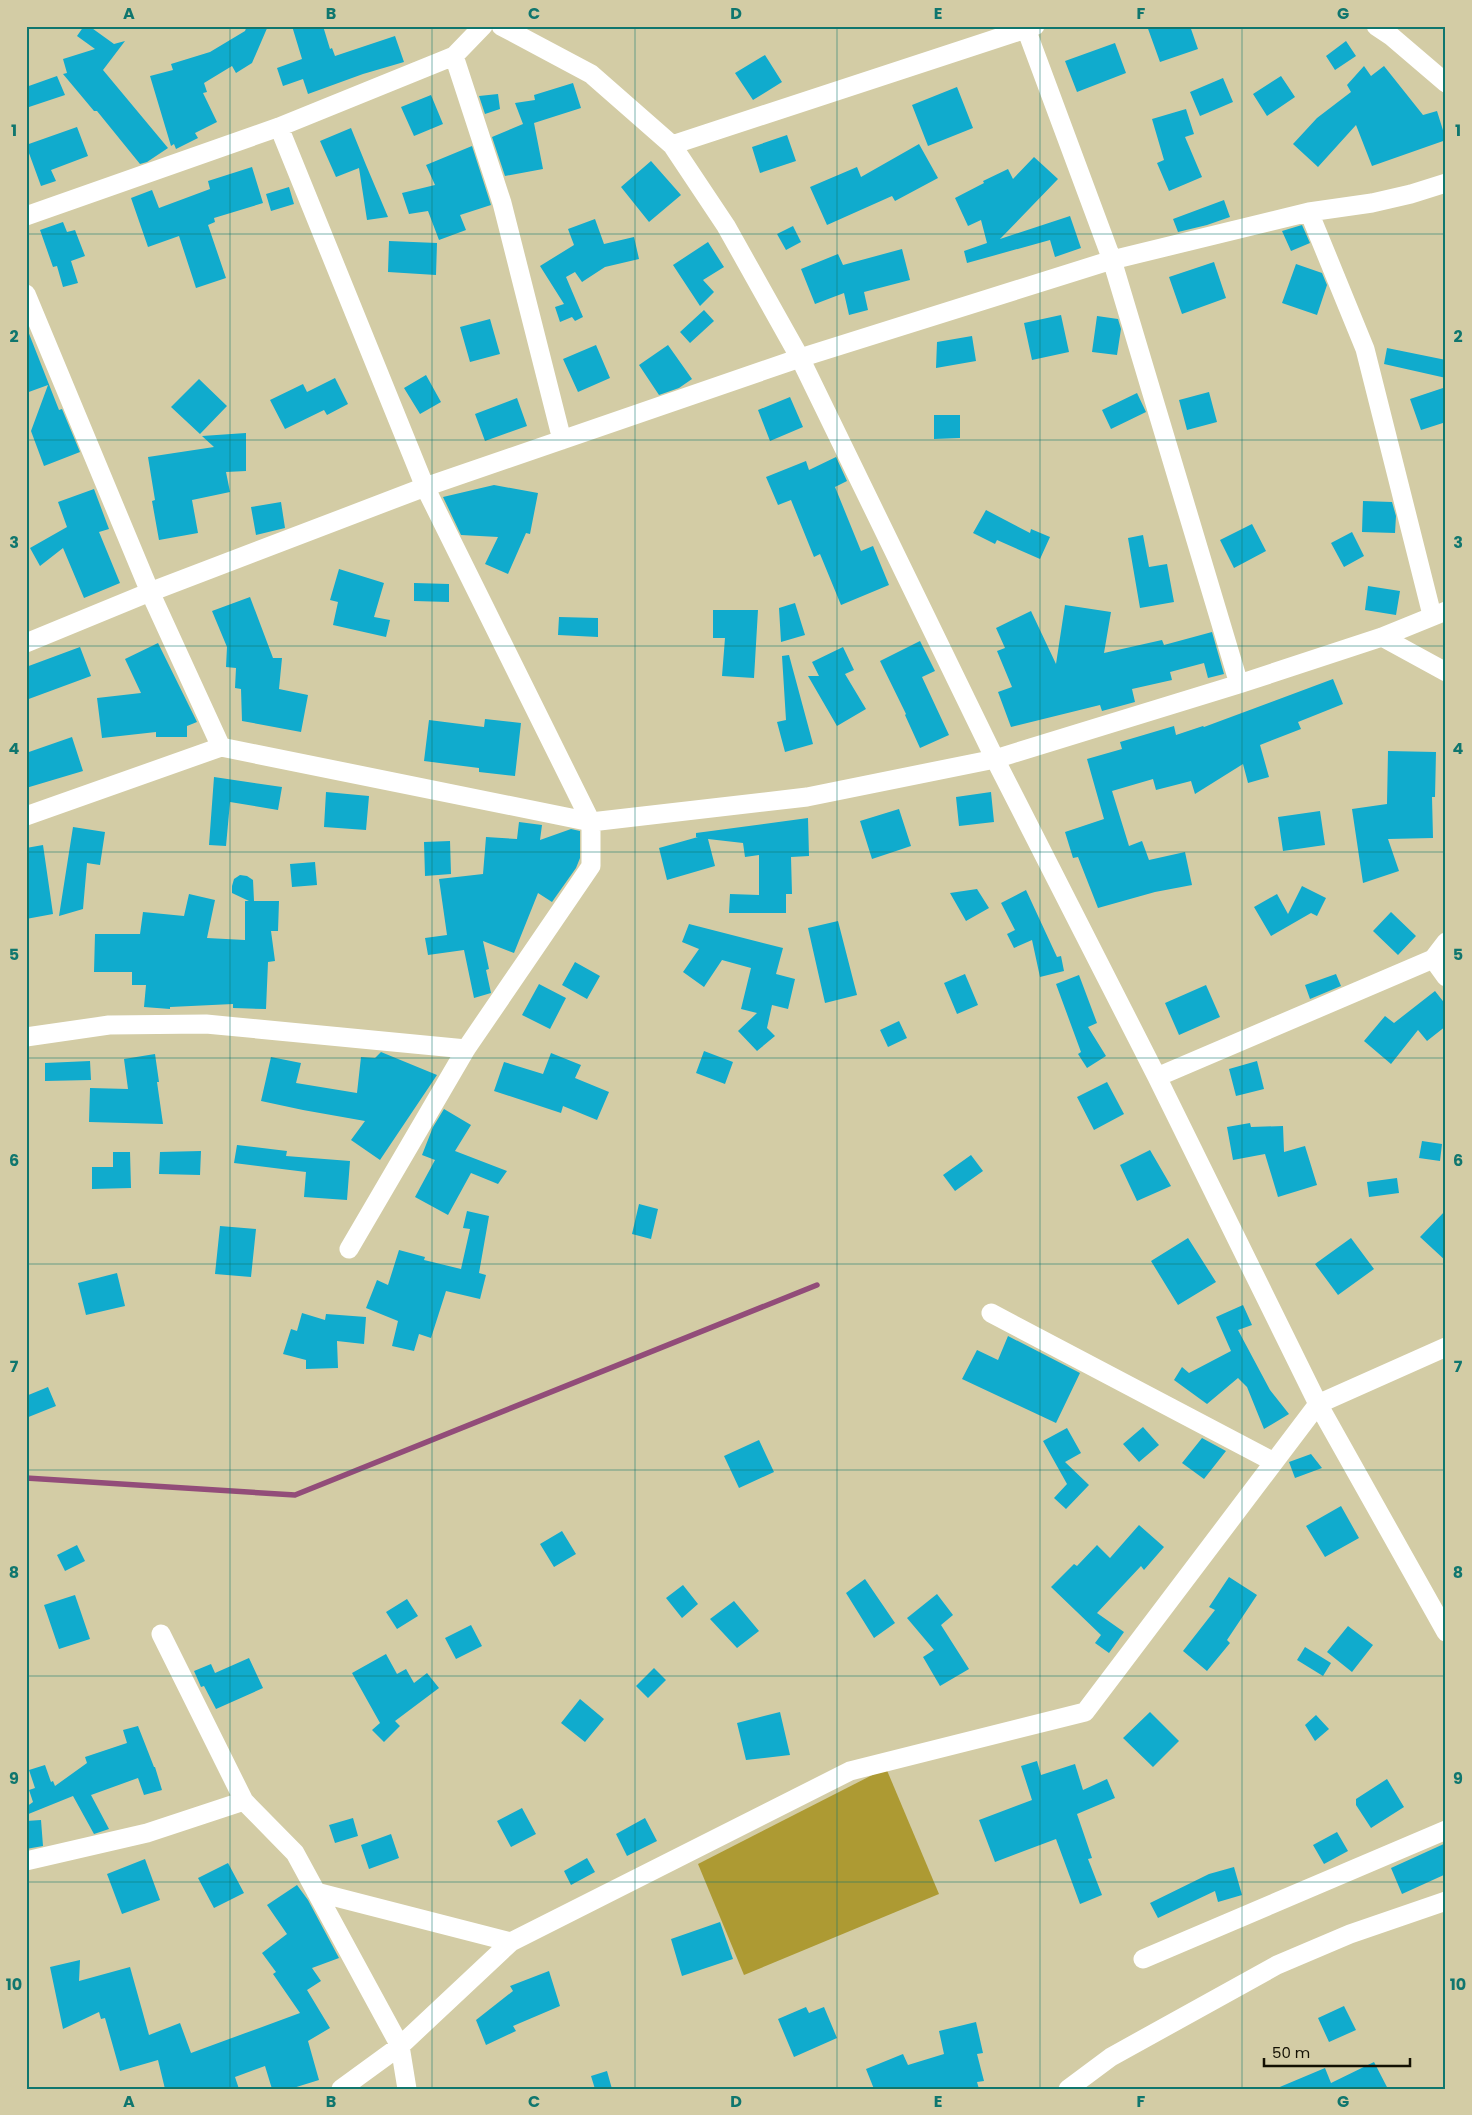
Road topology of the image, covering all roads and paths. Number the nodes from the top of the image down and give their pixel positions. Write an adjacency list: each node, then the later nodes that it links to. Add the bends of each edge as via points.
1 (483, 26): 5 (street)
2 (501, 26): 8 (street, via 591,74)
3 (1376, 26): 6 (street)
4 (1029, 27): 8 (street); 12 (street)
5 (454, 56): 7 (street); 15 (street, via 502,203)
6 (1446, 83)
7 (278, 127): 11 (street); 16 (street)
8 (672, 146): 14 (street, via 726,226)
9 (1446, 183): 10 (street, via 1372,203)
10 (1309, 212): 12 (street); 18 (street, via 1365,350)
11 (26, 216)
12 (1112, 260): 14 (street); 22 (street)
13 (26, 294): 17 (street)
14 (800, 358): 15 (street); 24 (street)
15 (562, 440): 16 (street)
16 (425, 488): 17 (street); 26 (street)
17 (150, 592): 20 (street); 23 (street)
18 (1439, 613): 19 (street)
19 (1382, 637): 21 (street); 22 (street)
20 (26, 643)
21 (1446, 672)
22 (1239, 684): 24 (street)
23 (221, 747): 25 (street); 26 (street)
24 (995, 759): 26 (street, via 807,797); 32 (street)
25 (26, 816)
26 (591, 822): 31 (street, via 591,866)
27 (1446, 942): 28 (street)
28 (1433, 959): 29 (street); 32 (street)
29 (1446, 977)
30 (26, 1037): 31 (street, via 109,1025 206,1024)
31 (466, 1049): 33 (street)
32 (1158, 1077): 36 (street)
33 (349, 1249)
34 (991, 1313): 37 (street)
35 (1446, 1347): 36 (street)
36 (1318, 1404): 37 (street); 38 (street)
37 (1274, 1462): 45 (street, via 1085,1712 850,1771)
38 (1446, 1632)
39 (161, 1634): 40 (street)
40 (244, 1801): 42 (street, via 147,1833); 43 (street, via 295,1853)
41 (1446, 1830): 46 (street)
42 (26, 1861)
43 (316, 1892): 45 (street); 47 (street)
44 (1446, 1901): 50 (street, via 1350,1934 1277,1965 1111,2057)
45 (511, 1942): 47 (street)
46 (1143, 1959)
47 (400, 2046): 48 (street); 49 (street)
48 (341, 2089)
49 (407, 2089)
50 (1068, 2089)

